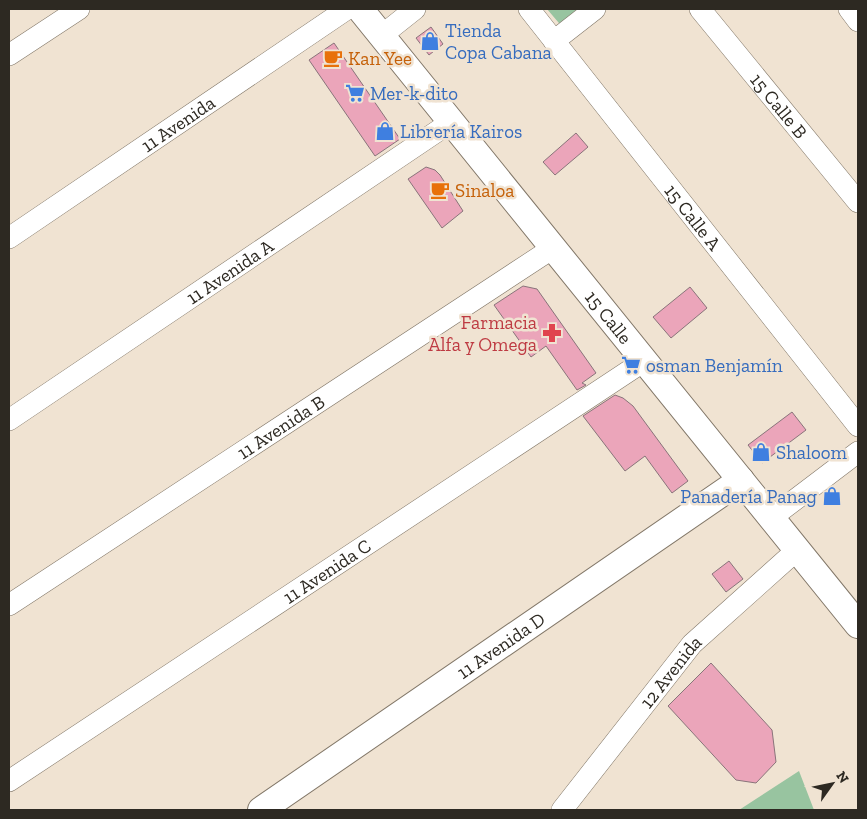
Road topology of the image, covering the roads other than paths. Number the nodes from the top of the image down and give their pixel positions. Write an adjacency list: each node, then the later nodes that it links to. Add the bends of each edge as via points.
1 (79, 9): 12 (street)
2 (347, 9): 15 (street, 11 Avenida)
3 (360, 9): 10 (street, 15 Calle)
4 (415, 9): 10 (street)
5 (529, 9): 11 (street, 15 Calle A)
6 (595, 9): 11 (street)
7 (700, 9): 14 (street, 15 Calle B)
8 (849, 9): 9 (street)
9 (858, 21)
10 (381, 36): 13 (street, 15 Calle)
11 (554, 41): 19 (street, 15 Calle A)
12 (9, 55)
13 (451, 122): 16 (street, 15 Calle); 18 (street, 11 Avenida A)
14 (858, 202)
15 (9, 238)
16 (553, 248): 17 (street, 15 Calle); 24 (street, 11 Avenida B)
17 (644, 361): 21 (street, 15 Calle); 26 (street, 11 Avenida C)
18 (9, 420)
19 (858, 426)
20 (858, 452): 22 (street)
21 (741, 480): 22 (street, 15 Calle); 27 (street, 11 Avenida D)
22 (771, 518): 23 (street, 15 Calle)
23 (798, 550): 25 (street, 15 Calle); 28 (street, 12 Avenida, via 692,644)
24 (9, 605)
25 (858, 625)
26 (9, 781)
27 (261, 810)
28 (562, 810)

